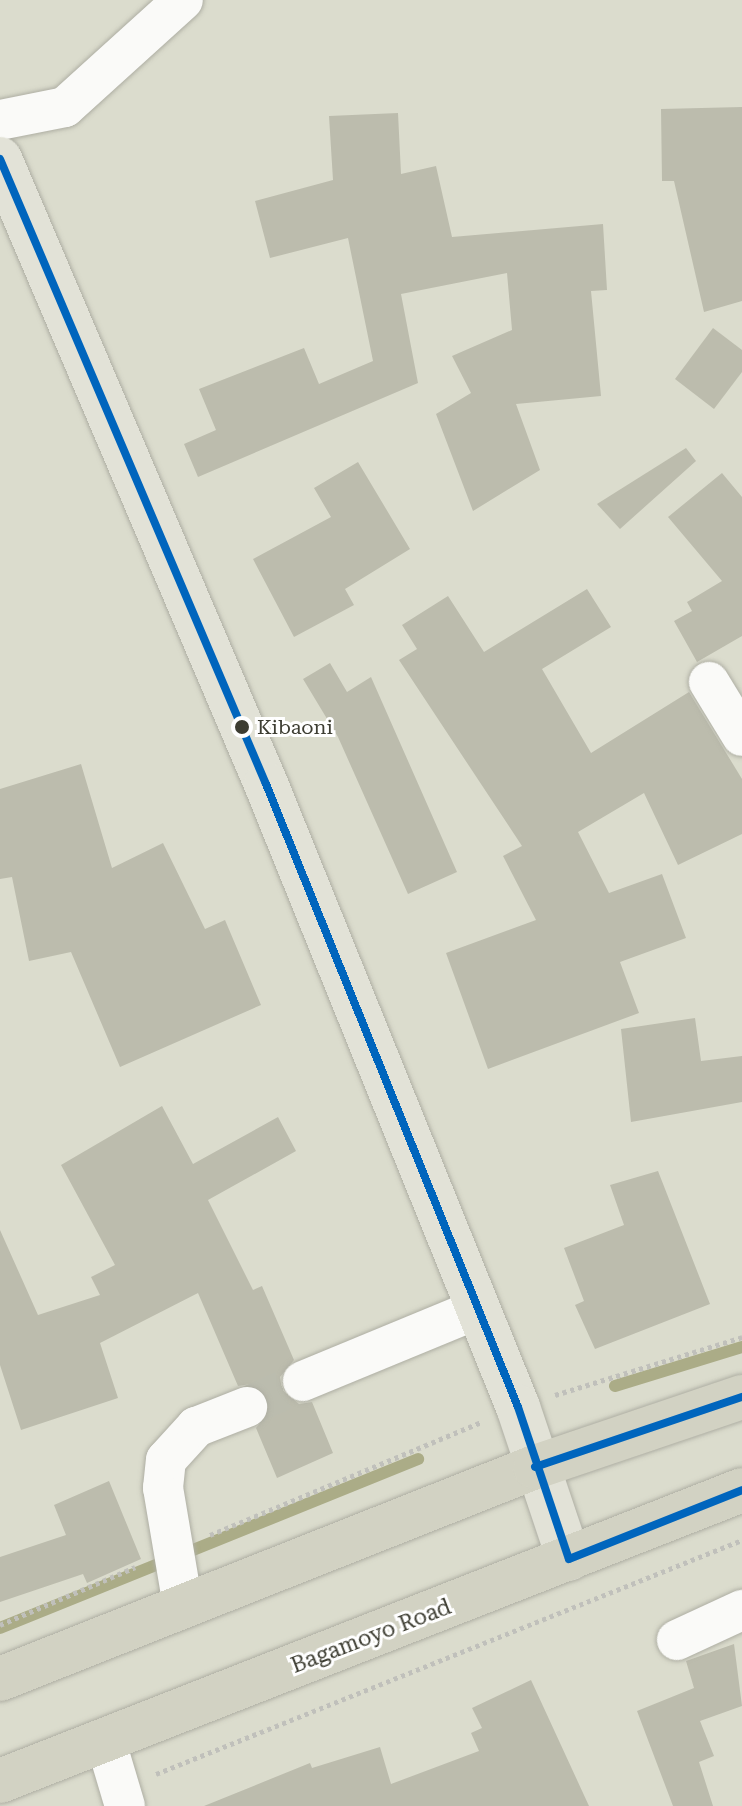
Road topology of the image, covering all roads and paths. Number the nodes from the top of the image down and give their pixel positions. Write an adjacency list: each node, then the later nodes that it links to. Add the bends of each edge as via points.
1 (183, 0): 2 (street, via 65,107)
2 (0, 120)
3 (0, 159): 4 (main road)
4 (11, 213): 7 (main road, via 266,784)
5 (709, 682): 6 (street)
6 (742, 736)
7 (478, 1309): 9 (street); 12 (main road)
8 (742, 1337): 12 (path)
9 (303, 1381)
10 (742, 1397): 13 (highway)
11 (247, 1407): 16 (street, via 196,1427 166,1460 163,1488)
12 (518, 1407): 13 (main road); 16 (path)
13 (535, 1467): 17 (main road); 18 (highway)
14 (742, 1490): 17 (highway, Bagamoyo Road)
15 (742, 1540): 25 (path)
16 (174, 1555): 18 (street); 20 (path)
17 (569, 1559): 23 (highway, Bagamoyo Road)
18 (183, 1606): 22 (highway)
19 (742, 1610): 21 (street)
20 (0, 1625)
21 (677, 1640)
22 (0, 1679)
23 (105, 1739): 24 (highway, Bagamoyo Road); 25 (street)
24 (0, 1781)
25 (122, 1797)

